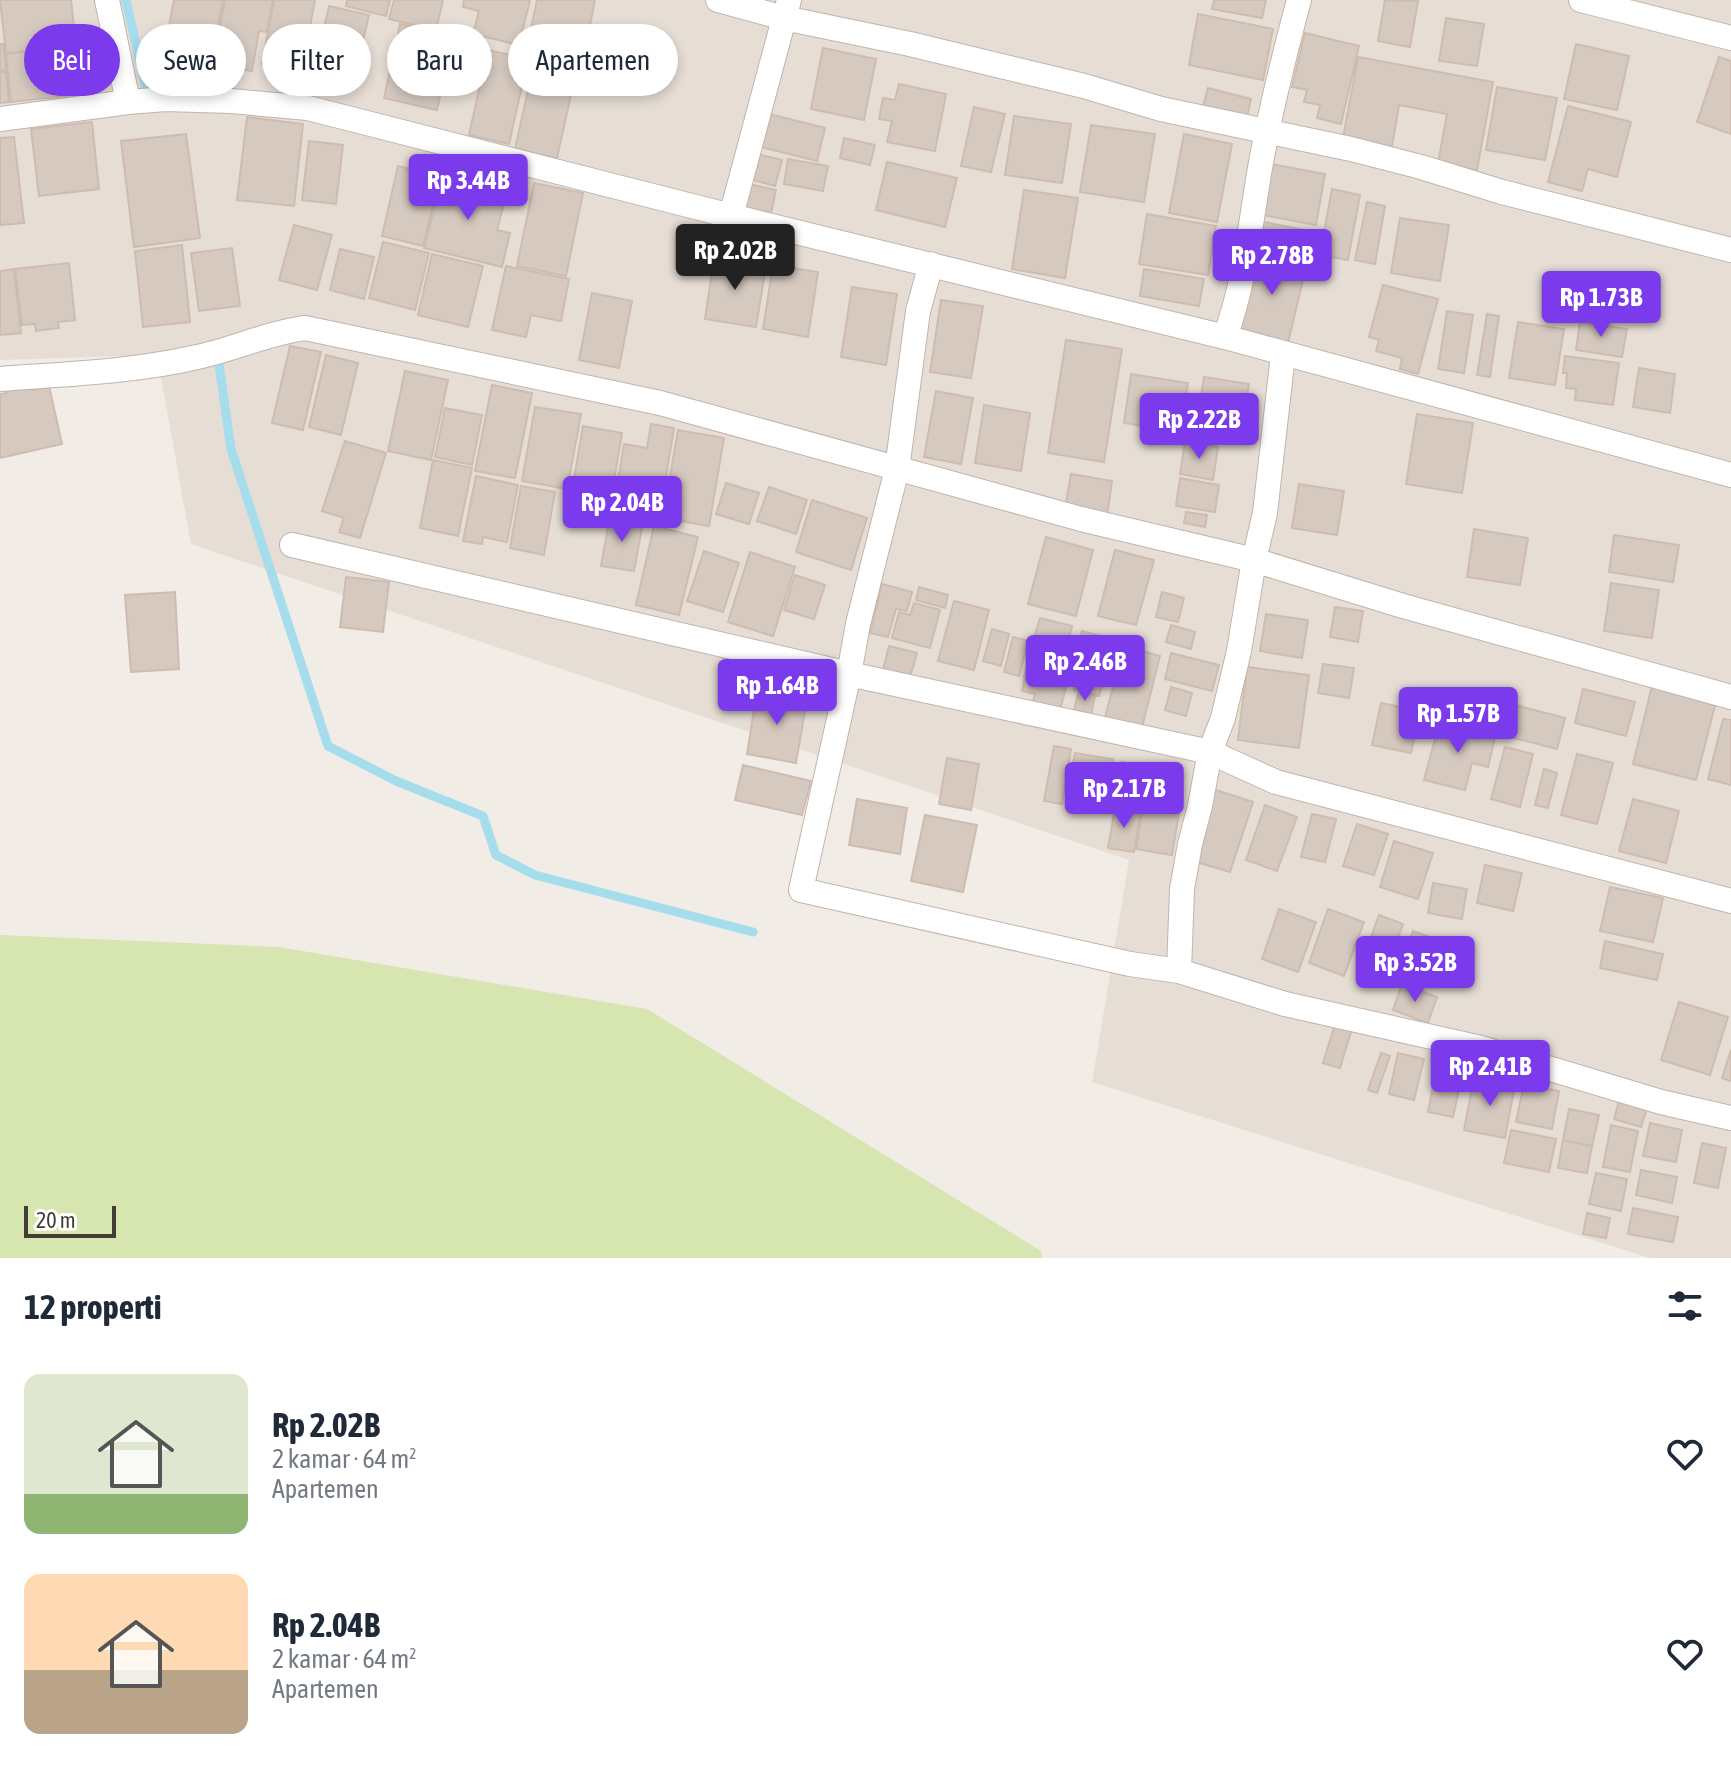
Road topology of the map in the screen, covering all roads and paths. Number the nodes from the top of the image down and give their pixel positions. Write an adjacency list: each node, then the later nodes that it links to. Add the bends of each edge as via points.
1 (107, 0): 7 (street)
2 (718, 0): 5 (street)
3 (1299, 0): 9 (street)
4 (1581, 0): 6 (street)
5 (786, 9): 9 (street, via 1161,109); 10 (street)
6 (1731, 38)
7 (128, 102): 8 (street); 10 (street, via 212,100 308,108)
8 (0, 119)
9 (1268, 130): 11 (street); 13 (street, via 1246,263)
10 (731, 216): 12 (street)
11 (1731, 250)
12 (931, 264): 13 (street); 16 (street, via 918,311)
13 (1225, 337): 14 (street)
14 (1283, 355): 17 (street); 19 (street, via 1265,513)
15 (0, 379): 16 (street, via 195,358 277,331 305,328 660,403)
16 (897, 469): 19 (street); 20 (street)
17 (1731, 475)
18 (292, 545): 20 (street)
19 (1254, 560): 21 (street); 22 (street, via 1223,718)
20 (849, 674): 22 (street); 24 (street, via 801,890)
21 (1731, 697)
22 (1210, 752): 23 (street, via 1276,782); 24 (street, via 1182,889)
23 (1731, 901)
24 (1179, 971): 25 (street, via 1285,1004 1481,1048)
25 (1731, 1118)

